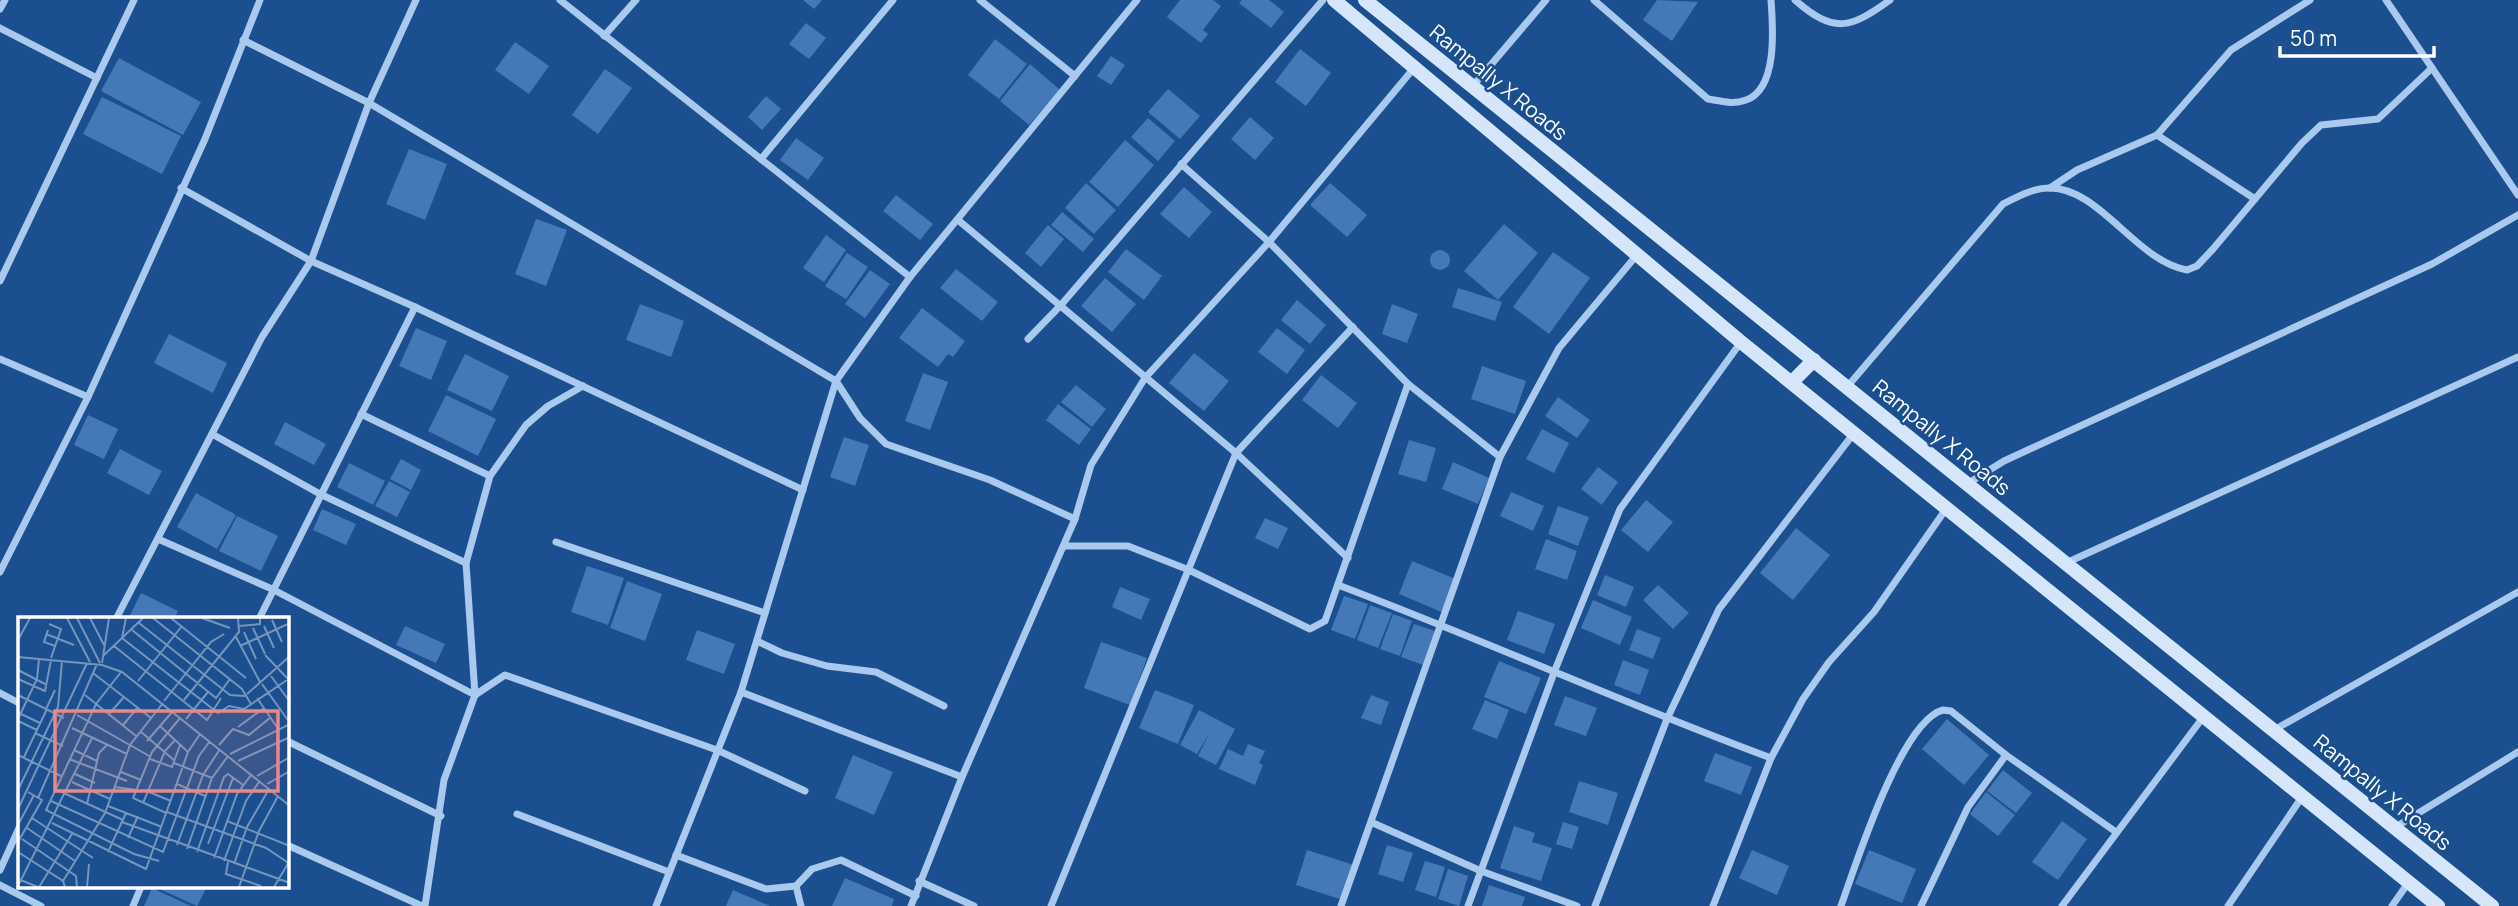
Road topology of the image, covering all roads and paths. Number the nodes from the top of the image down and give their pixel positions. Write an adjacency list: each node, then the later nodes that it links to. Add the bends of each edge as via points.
1 (5, 0): 20 (street)
2 (134, 0): 27 (street)
3 (260, 0): 23 (street)
4 (416, 0): 29 (street)
5 (560, 0): 22 (street)
6 (636, 0): 22 (street)
7 (893, 0): 31 (street)
8 (980, 0): 26 (street)
9 (1138, 0): 26 (street)
10 (1324, 0): 32 (street)
11 (1334, 0): 24 (main road)
12 (1365, 0): 28 (main road, Rampally X Roads)
13 (1546, 0): 28 (street)
14 (1594, 0): 15 (street, via 1708,99 1733,103 1749,99 1761,87 1772,59)
15 (1771, 0)
16 (1795, 0): 17 (street, via 1811,14 1838,26 1860,22)
17 (1890, 0)
18 (2310, 0): 30 (street, via 2231,50)
19 (2386, 0): 25 (street)
20 (0, 9)
21 (0, 28): 27 (street)
22 (604, 36): 31 (street)
23 (243, 40): 29 (street); 33 (street)
24 (1414, 68): 39 (street); 40 (main road)
25 (2432, 68): 35 (street); 36 (street, via 2378,119 2321,125)
26 (1075, 76): 38 (street)
27 (97, 78): 43 (street)
28 (1471, 88): 51 (main road, Rampally X Roads)
29 (369, 103): 41 (street); 53 (street)
30 (2157, 135): 34 (street, via 2077,170); 36 (street)
31 (761, 159): 42 (street)
32 (1181, 164): 39 (street); 44 (street)
33 (181, 188): 41 (street); 58 (street)
34 (2050, 188): 36 (street, via 2080,197 2160,260 2187,270 2197,266); 57 (street, via 2003,204)
35 (2518, 195)
36 (2255, 199)
37 (2518, 215): 65 (street, via 2432,264 2004,461)
38 (958, 220): 42 (street); 44 (street)
39 (1269, 242): 46 (street); 52 (street)
40 (1636, 256): 48 (main road); 63 (street, via 1559,348)
41 (311, 261): 45 (street); 61 (street, via 262,337)
42 (910, 277): 53 (street)
43 (0, 281)
44 (1061, 305): 47 (street); 52 (street)
45 (415, 307): 56 (street); 59 (street)
46 (1353, 327): 55 (street); 62 (street)
47 (1028, 339)
48 (1741, 342): 54 (main road); 86 (street, via 1620,509)
49 (2518, 357): 75 (street)
50 (0, 359): 58 (street)
51 (1814, 360): 54 (main road); 57 (main road, Rampally X Roads)
52 (1145, 378): 62 (street); 69 (street, via 1091,465)
53 (836, 381): 66 (street); 69 (street, via 860,418 886,444 990,480)
54 (1792, 383): 60 (main road)
55 (1408, 384): 63 (street); 73 (street)
56 (583, 386): 64 (street, via 526,425); 66 (street)
57 (1847, 387): 65 (main road, Rampally X Roads)
58 (88, 397): 77 (street)
59 (361, 414): 64 (street); 67 (street)
60 (1855, 432): 68 (main road); 93 (street, via 1719,609)
61 (212, 434): 67 (street); 70 (street)
62 (1236, 453): 73 (street); 76 (street)
63 (1500, 457): 84 (street)
64 (490, 476): 74 (street)
65 (1967, 484): 75 (main road, Rampally X Roads)
66 (803, 490): 81 (street)
67 (320, 494): 74 (street); 79 (street)
68 (1946, 509): 92 (main road); 99 (street, via 1874,612 1829,662)
69 (1075, 519): 72 (street)
70 (158, 539): 79 (street); 82 (street)
71 (556, 542): 81 (street)
72 (1064, 545): 76 (street, via 1128,545); 100 (street)
73 (1348, 558): 78 (street)
74 (466, 563): 89 (street)
75 (2066, 563): 94 (main road, Rampally X Roads)
76 (1189, 570): 78 (street, via 1310,629 1325,621); 127 (street)
77 (0, 572)
78 (1338, 585): 84 (street)
79 (272, 589): 83 (street); 89 (street)
80 (2518, 592): 94 (street)
81 (765, 613): 85 (street)
82 (117, 617)
83 (260, 617)
84 (1443, 625): 86 (street); 105 (street)
85 (757, 641): 87 (street); 91 (street, via 827,666 876,672)
86 (1555, 670): 93 (street); 112 (street)
87 (741, 692): 96 (street); 100 (street)
88 (0, 693): 90 (street)
89 (475, 695): 96 (street, via 505,675); 104 (street, via 444,780)
90 (18, 702)
91 (944, 706)
92 (2204, 716): 102 (main road); 108 (street)
93 (1667, 719): 99 (street); 131 (street)
94 (2273, 731): 106 (main road, Rampally X Roads)
95 (289, 742): 104 (street)
96 (718, 750): 101 (street); 110 (street)
97 (2518, 752): 106 (street)
98 (2006, 755): 108 (street); 133 (street, via 1951,711 1931,715 1907,744); 134 (street, via 1968,807)
99 (1771, 758): 132 (street)
100 (962, 777): 114 (street)
101 (805, 791)
102 (2302, 797): 115 (main road); 136 (street)
103 (517, 814): 113 (street)
104 (441, 816): 122 (street)
105 (1373, 823): 112 (street); 128 (street)
106 (2394, 828): 139 (main road, Rampally X Roads)
107 (18, 830): 111 (street)
108 (2116, 832): 135 (street)
109 (289, 846): 122 (street)
110 (676, 855): 113 (street); 117 (street, via 766,889)
111 (0, 870)
112 (1481, 871): 129 (street); 130 (street)
113 (669, 872): 123 (street)
114 (919, 881): 119 (street); 126 (street)
115 (2409, 883): 137 (street); 138 (main road)
116 (0, 886): 120 (street)
117 (796, 886): 119 (street, via 813,869 841,860); 124 (street)
118 (141, 888): 121 (street)
119 (916, 896): 125 (street)
120 (41, 906)
121 (133, 906)
122 (423, 906)
123 (656, 906)
124 (801, 906)
125 (911, 906)
126 (974, 906)
127 (1051, 906)
128 (1341, 906)
129 (1468, 906)
130 (1577, 906)
131 (1595, 906)
132 (1713, 906)
133 (1840, 906)
134 (1921, 906)
135 (2062, 906)
136 (2228, 906)
137 (2392, 906)
138 (2438, 906)
139 (2492, 906)

